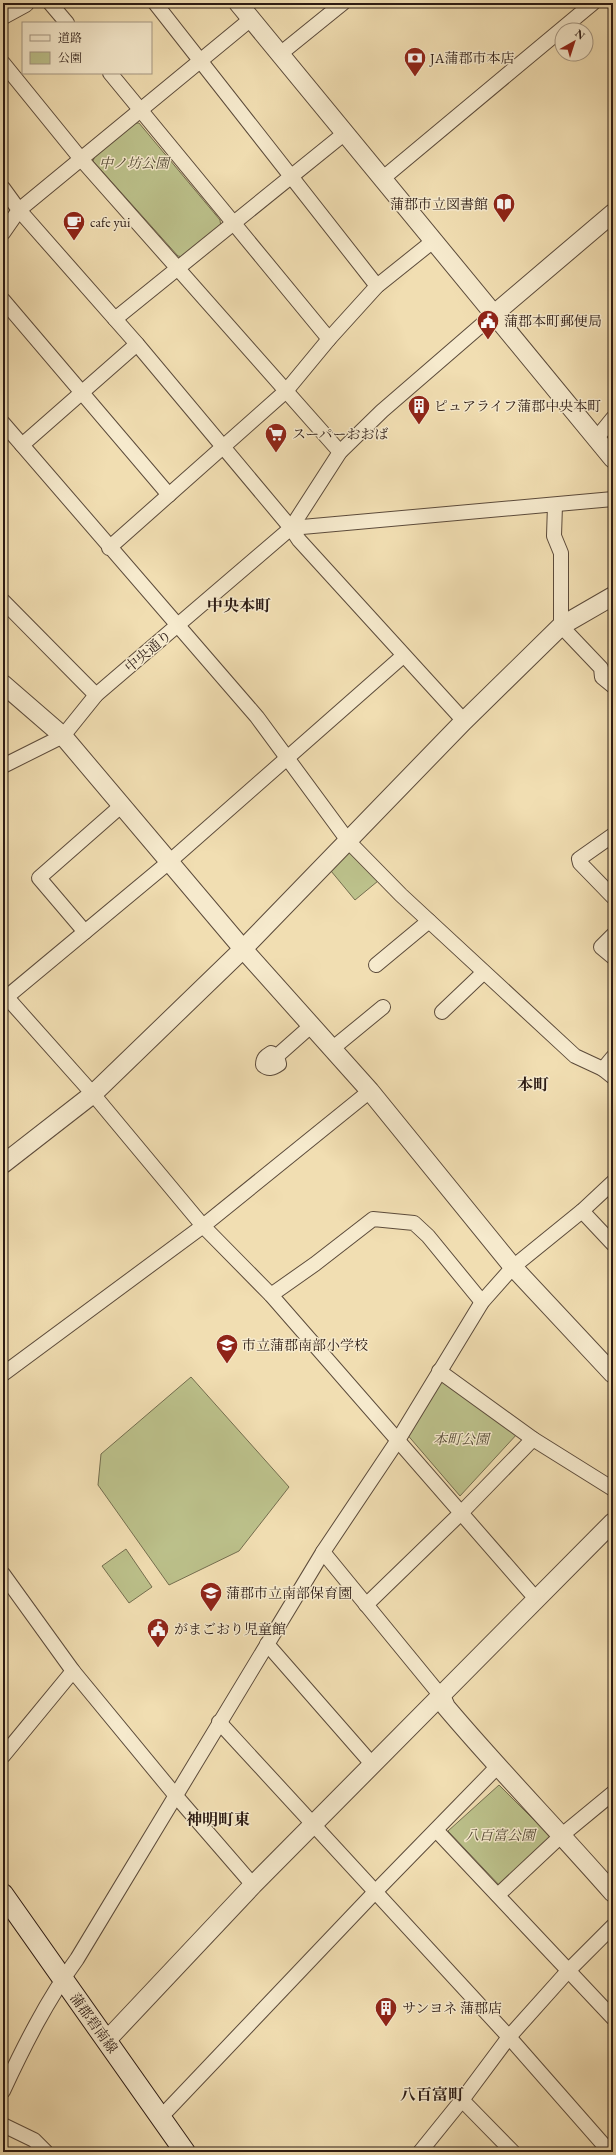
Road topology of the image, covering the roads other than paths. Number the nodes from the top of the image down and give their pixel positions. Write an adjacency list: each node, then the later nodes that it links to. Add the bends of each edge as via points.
1 (25, 3): 7 (street)
2 (50, 3): 9 (street)
3 (155, 3): 11 (street)
4 (238, 3): 8 (street)
5 (343, 3): 10 (street)
6 (592, 3): 18 (street)
7 (3, 16)
8 (251, 19): 10 (street); 11 (street)
9 (66, 22)
10 (280, 54): 15 (street)
11 (201, 59): 14 (street); 17 (street)
12 (3, 63): 16 (street)
13 (111, 74): 14 (street)
14 (142, 110): 16 (street); 22 (street)
15 (345, 134): 17 (street); 18 (street)
16 (81, 159): 20 (street); 25 (street)
17 (290, 176): 22 (street); 26 (street)
18 (382, 179): 24 (street)
19 (3, 188): 20 (street)
20 (19, 210): 23 (street); 29 (street)
21 (613, 213): 28 (street)
22 (235, 223): 25 (street); 30 (street)
23 (3, 233)
24 (432, 242): 26 (street); 28 (street)
25 (178, 269): 29 (street); 32 (street)
26 (377, 286): 30 (street)
27 (3, 300): 33 (street)
28 (493, 315): 36 (street); 39 (street, 中央通り, via 382,411)
29 (114, 319): 31 (street)
30 (329, 339): 32 (street)
31 (137, 344): 33 (street); 38 (street)
32 (286, 391): 38 (street); 39 (street)
33 (82, 392): 37 (street); 41 (street)
34 (613, 418): 36 (street)
35 (3, 423): 37 (street)
36 (596, 439): 40 (street)
37 (22, 445): 45 (street)
38 (224, 448): 41 (street); 44 (street)
39 (340, 452): 44 (street, 中央通り)
40 (613, 460)
41 (169, 495): 45 (street)
42 (613, 499): 43 (street)
43 (555, 505): 44 (street); 49 (street, via 553,529 561,553)
44 (291, 528): 48 (street, 中央通り); 50 (street)
45 (109, 548): 48 (street)
46 (613, 596): 49 (street)
47 (3, 601): 53 (street)
48 (178, 626): 53 (street, 中央通り); 56 (street, via 252,712)
49 (560, 626): 52 (street, via 601,668 602,677); 54 (street)
50 (403, 656): 54 (street); 56 (street)
51 (3, 684): 55 (street)
52 (613, 686)
53 (96, 695): 55 (street, 中央通り)
54 (464, 721): 60 (street)
55 (62, 736): 57 (street, 中央通り); 58 (street)
56 (287, 758): 60 (street); 61 (street)
57 (3, 766)
58 (121, 806): 61 (street); 64 (street, via 39,878)
59 (613, 835): 62 (street, via 580,859 580,863)
60 (349, 842): 63 (street); 66 (street)
61 (169, 862): 64 (street); 66 (street)
62 (613, 897)
63 (429, 921): 68 (street); 69 (street)
64 (85, 932): 70 (street)
65 (613, 935): 67 (street, via 601,947)
66 (243, 949): 73 (street); 79 (street)
67 (613, 957)
68 (376, 965)
69 (483, 973): 72 (street); 77 (street, via 505,990 575,1056)
70 (4, 997): 79 (street)
71 (383, 1006): 74 (street)
72 (442, 1012)
73 (312, 1025): 74 (street); 75 (street)
74 (333, 1048): 78 (street)
75 (276, 1056)
76 (613, 1057): 77 (street)
77 (608, 1073)
78 (370, 1091): 83 (street); 85 (street)
79 (93, 1094): 80 (street); 83 (street)
80 (3, 1164)
81 (613, 1182): 82 (street)
82 (582, 1211): 84 (street); 85 (street)
83 (203, 1226): 86 (street); 89 (street)
84 (613, 1244)
85 (513, 1267): 87 (street); 90 (street)
86 (271, 1295): 87 (street, via 373,1219 414,1224 428,1236); 92 (street)
87 (482, 1302): 88 (street)
88 (439, 1371): 91 (street); 92 (street)
89 (3, 1374)
90 (613, 1374)
91 (533, 1439): 93 (street); 94 (street)
92 (398, 1440): 94 (street); 96 (street)
93 (613, 1489)
94 (461, 1513): 98 (street); 99 (street)
95 (613, 1522): 98 (street)
96 (323, 1552): 99 (street); 100 (street)
97 (3, 1574): 101 (street)
98 (537, 1600): 102 (street)
99 (366, 1605): 102 (street)
100 (267, 1644): 103 (street); 105 (street)
101 (73, 1671): 104 (street); 108 (street)
102 (441, 1696): 105 (street); 106 (street, via 446,1708)
103 (219, 1722): 108 (street); 109 (street)
104 (3, 1756)
105 (372, 1764): 109 (street)
106 (497, 1767): 110 (street); 111 (street)
107 (613, 1793): 111 (street)
108 (176, 1796): 112 (street); 119 (street)
109 (314, 1824): 112 (street); 113 (street)
110 (436, 1830): 113 (street); 116 (street)
111 (562, 1834): 114 (street); 116 (street)
112 (253, 1885): 122 (street)
113 (374, 1892): 121 (street); 125 (street)
114 (613, 1893)
115 (3, 1894): 119 (main road, 蒲郡碧南線)
116 (498, 1895): 118 (street)
117 (613, 1926): 118 (street)
118 (568, 1971): 120 (street); 121 (street)
119 (63, 1979): 122 (main road, 蒲郡碧南線); 123 (street, via 23,2048)
120 (613, 2018)
121 (509, 2038): 124 (street); 131 (street)
122 (107, 2040): 125 (main road, 蒲郡碧南線)
123 (3, 2091)
124 (462, 2100): 129 (street); 130 (street)
125 (160, 2118): 128 (main road, 蒲郡碧南線)
126 (3, 2125): 127 (street, via 34,2140)
127 (46, 2152)
128 (185, 2152)
129 (420, 2152)
130 (512, 2152)
131 (610, 2152)

